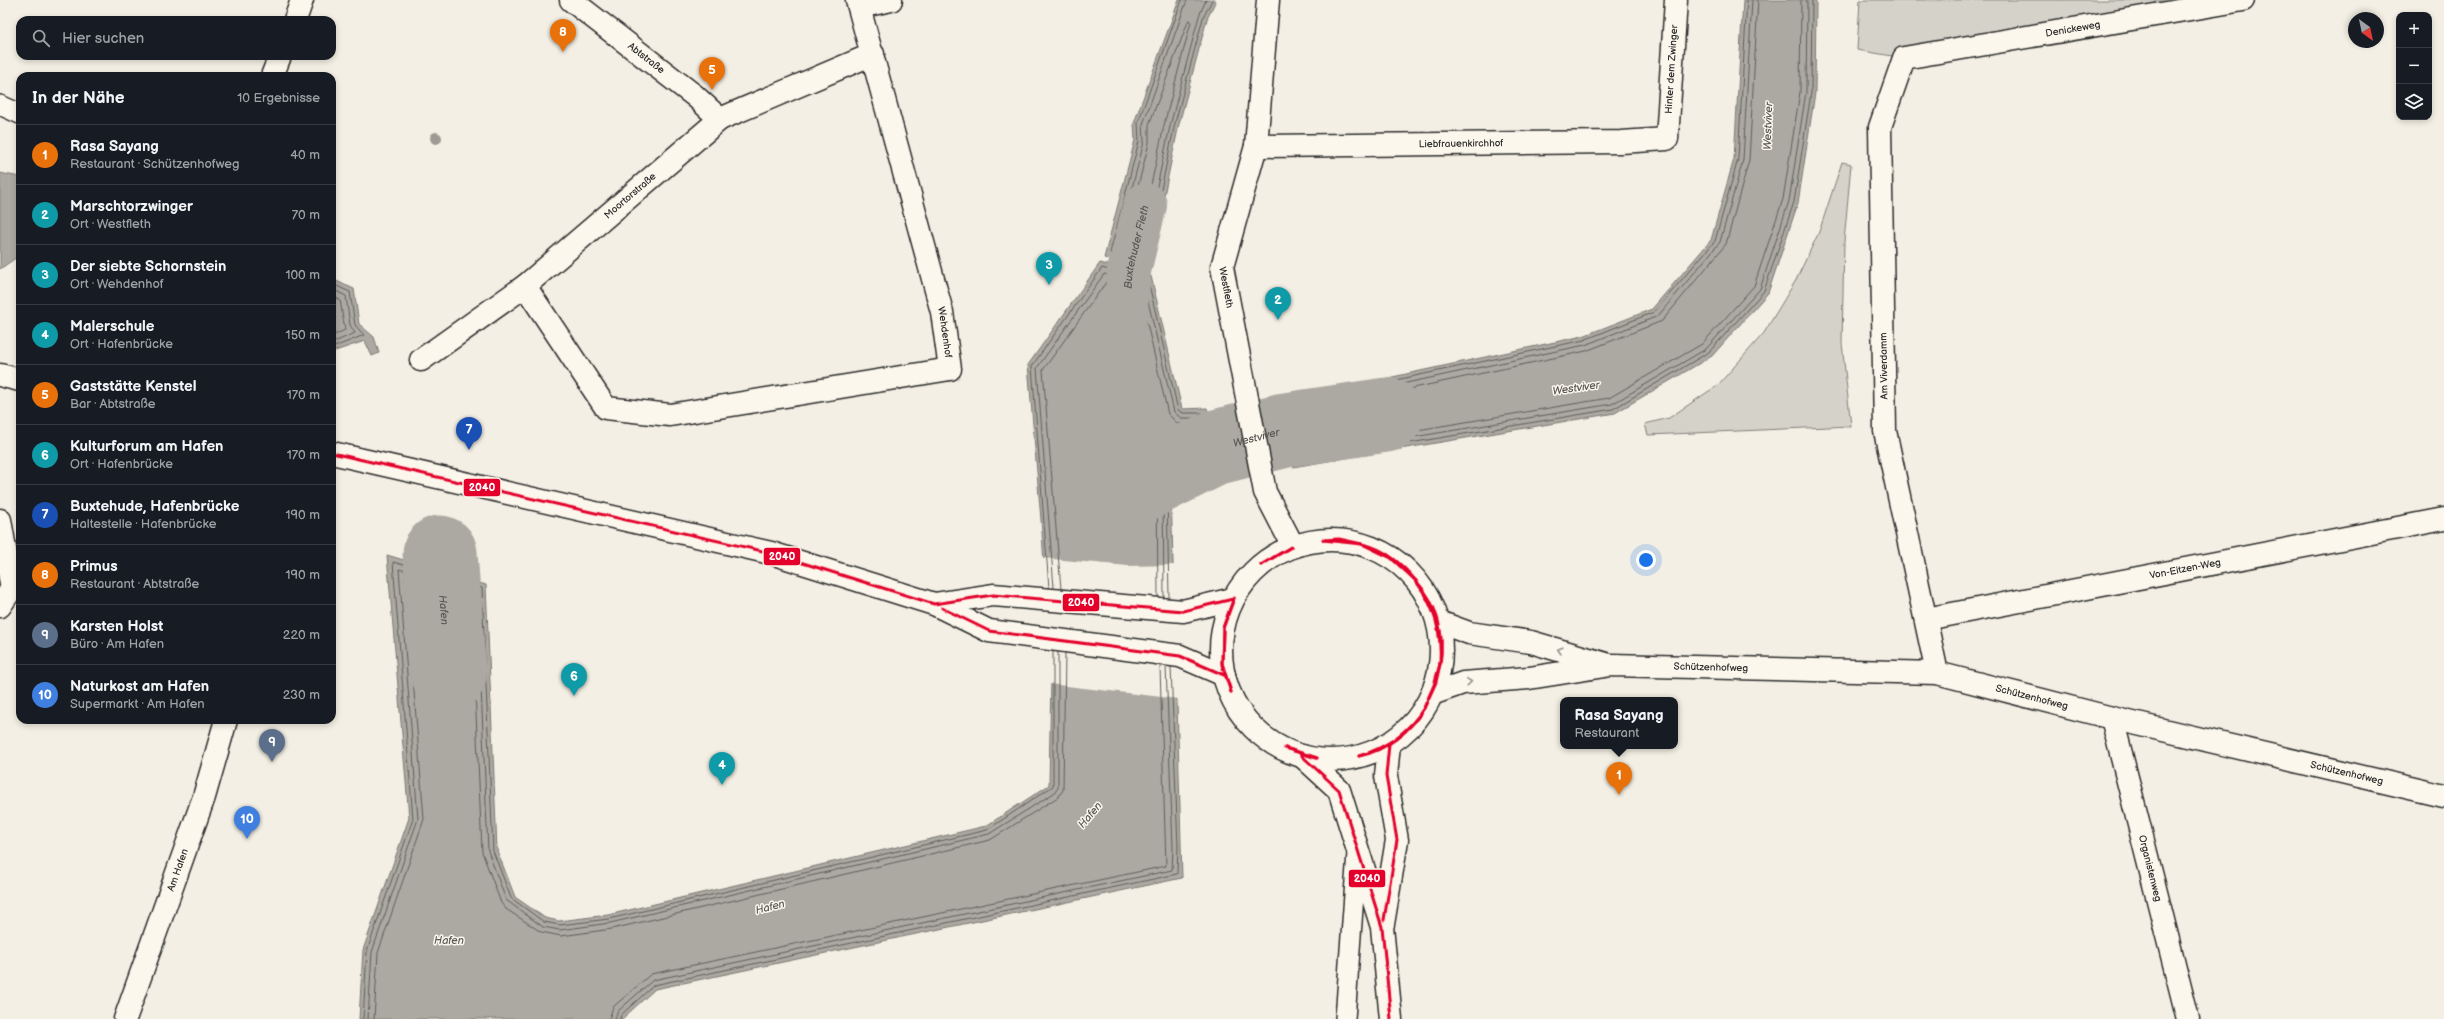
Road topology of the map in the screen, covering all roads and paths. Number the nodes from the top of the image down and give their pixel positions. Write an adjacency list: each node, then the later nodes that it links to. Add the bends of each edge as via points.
1 (302, 0): 8 (street)
2 (571, 0): 15 (street, Abtstraße, via 695,96)
3 (891, 0): 7 (street)
4 (1268, 0): 17 (street, Westfleth)
5 (1676, 0): 16 (street, Hinter dem Zwinger)
6 (2243, 0): 10 (street, Denickeweg)
7 (858, 4): 9 (street, Wehdenhof)
8 (296, 16)
9 (873, 54): 15 (street, Moortorstraße); 18 (street, Wehdenhof, via 942,312 950,369 670,415 606,408)
10 (1904, 58): 29 (street, Am Viverdamm, via 1880,127 1885,431)
11 (278, 60): 12 (street)
12 (274, 72)
13 (0, 105): 14 (lane)
14 (16, 112)
15 (720, 119): 18 (street, Moortorstraße)
16 (1667, 139): 17 (street, Liebfrauenkirchhof, via 1621,142)
17 (1256, 146): 25 (street, Westfleth, via 1222,267 1267,500)
18 (525, 286): 19 (street, Moortorstraße)
19 (421, 360)
20 (0, 375): 21 (street)
21 (16, 379)
22 (336, 454): 28 (street, via 771,553)
23 (2444, 518): 29 (street, Von-Eitzen-Weg)
24 (0, 520): 26 (street)
25 (1293, 546): 27 (street, via 1248,576); 30 (street, via 1330,539 1368,545 1401,563 1425,589)
26 (11, 590)
27 (1233, 599): 28 (street, via 1183,611 993,595); 33 (street, via 1224,623 1220,649)
28 (934, 604): 33 (street, via 990,630 1180,656)
29 (1926, 619): 32 (street, Am Viverdamm)
30 (1439, 622): 31 (street, Schützenhofweg, one-way to 30, via 1531,642 1469,633); 34 (street, via 1442,658)
31 (1610, 665): 32 (street, Schützenhofweg); 34 (street, Schützenhofweg, one-way to 31, via 1463,683 1529,678)
32 (1937, 673): 35 (street, Schützenhofweg)
33 (1224, 675): 38 (street, via 1234,702 1252,727 1275,745)
34 (1432, 694): 37 (street, via 1414,723)
35 (2112, 718): 39 (street, Schützenhofweg); 45 (street, Organistenweg)
36 (225, 724): 42 (street, Am Hafen, via 204,797)
37 (1389, 744): 38 (street, via 1362,756 1332,760); 41 (street, via 1386,776 1397,840)
38 (1302, 756): 40 (street, via 1338,790)
39 (2444, 796)
40 (1357, 849): 41 (street); 43 (lane)
41 (1382, 927): 44 (street)
42 (125, 1019)
43 (1345, 1019)
44 (1391, 1019)
45 (2188, 1019)

